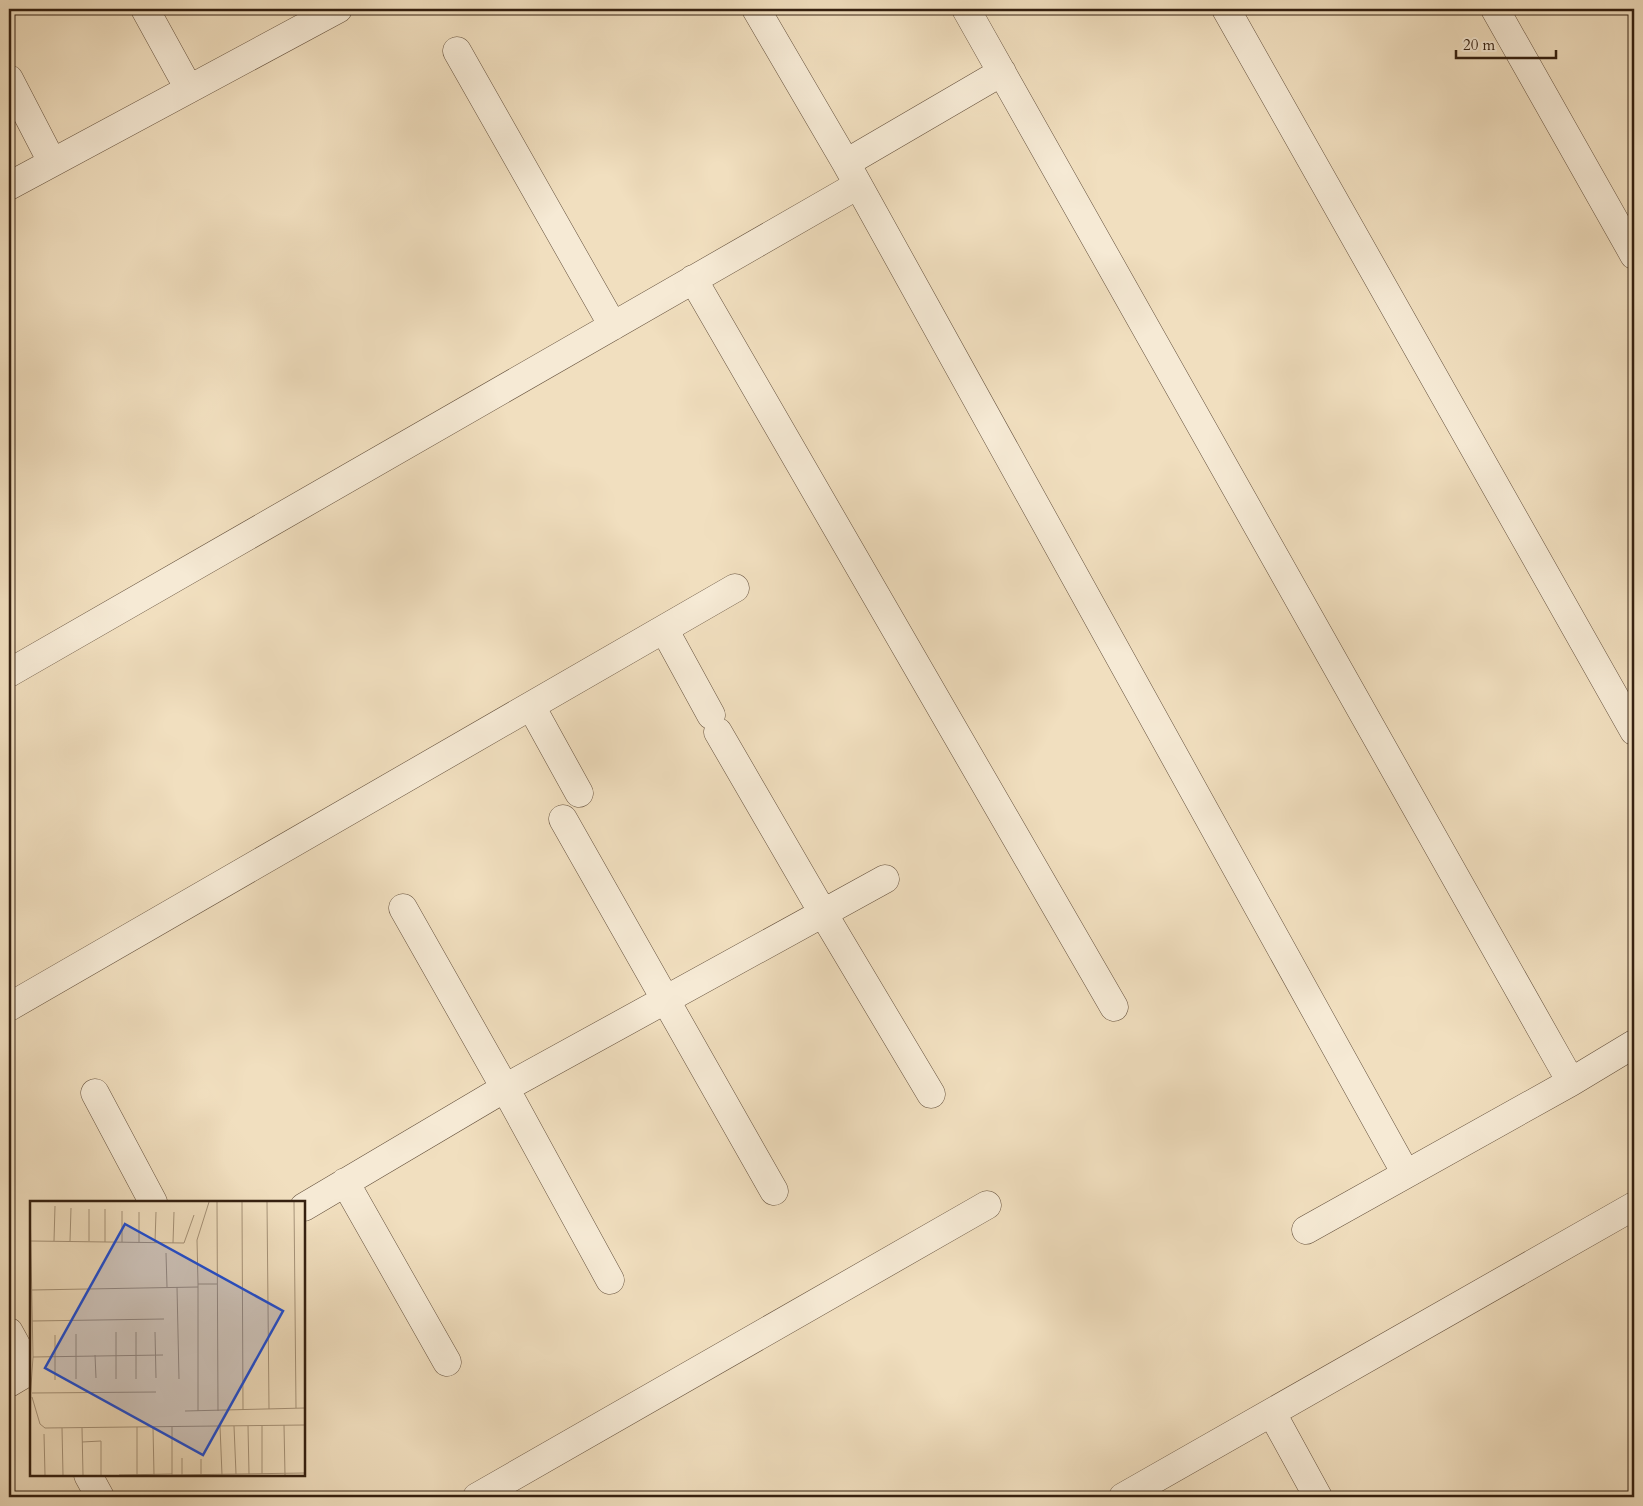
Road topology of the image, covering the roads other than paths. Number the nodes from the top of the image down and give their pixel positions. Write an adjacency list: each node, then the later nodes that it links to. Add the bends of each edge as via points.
1 (145, 9): 10 (street)
2 (756, 9): 12 (street)
3 (966, 9): 8 (street)
4 (1226, 9): 21 (street)
5 (1495, 9): 14 (street)
6 (324, 12): 10 (street)
7 (457, 51): 16 (street)
8 (1002, 72): 12 (street); 31 (street)
9 (9, 79): 11 (street)
10 (189, 89): 11 (street)
11 (52, 162): 13 (street)
12 (852, 174): 15 (street); 35 (street)
13 (9, 186)
14 (1634, 255)
15 (693, 279): 16 (street); 29 (street)
16 (613, 326): 19 (street)
17 (735, 588): 18 (street)
18 (664, 629): 20 (street); 26 (street)
19 (9, 673)
20 (531, 706): 22 (street); 28 (street)
21 (1634, 731)
22 (579, 792)
23 (563, 819): 27 (street)
24 (886, 879): 26 (street)
25 (403, 908): 32 (street)
26 (823, 913): 27 (street); 34 (street)
27 (665, 1000): 32 (street); 37 (street)
28 (9, 1007)
29 (1114, 1007)
30 (1634, 1044): 31 (street)
31 (1571, 1082): 35 (street)
32 (505, 1088): 36 (street); 43 (street)
33 (96, 1094): 38 (street)
34 (931, 1094)
35 (1406, 1174): 42 (street)
36 (345, 1182): 40 (street); 45 (street)
37 (774, 1191)
38 (152, 1201)
39 (987, 1205): 50 (street)
40 (305, 1206)
41 (1634, 1206): 47 (street)
42 (1306, 1230)
43 (610, 1280)
44 (9, 1332): 46 (street)
45 (447, 1362)
46 (25, 1374)
47 (1272, 1413): 51 (street); 52 (street)
48 (89, 1476): 49 (street)
49 (100, 1497)
50 (477, 1497)
51 (1123, 1497)
52 (1318, 1497)

